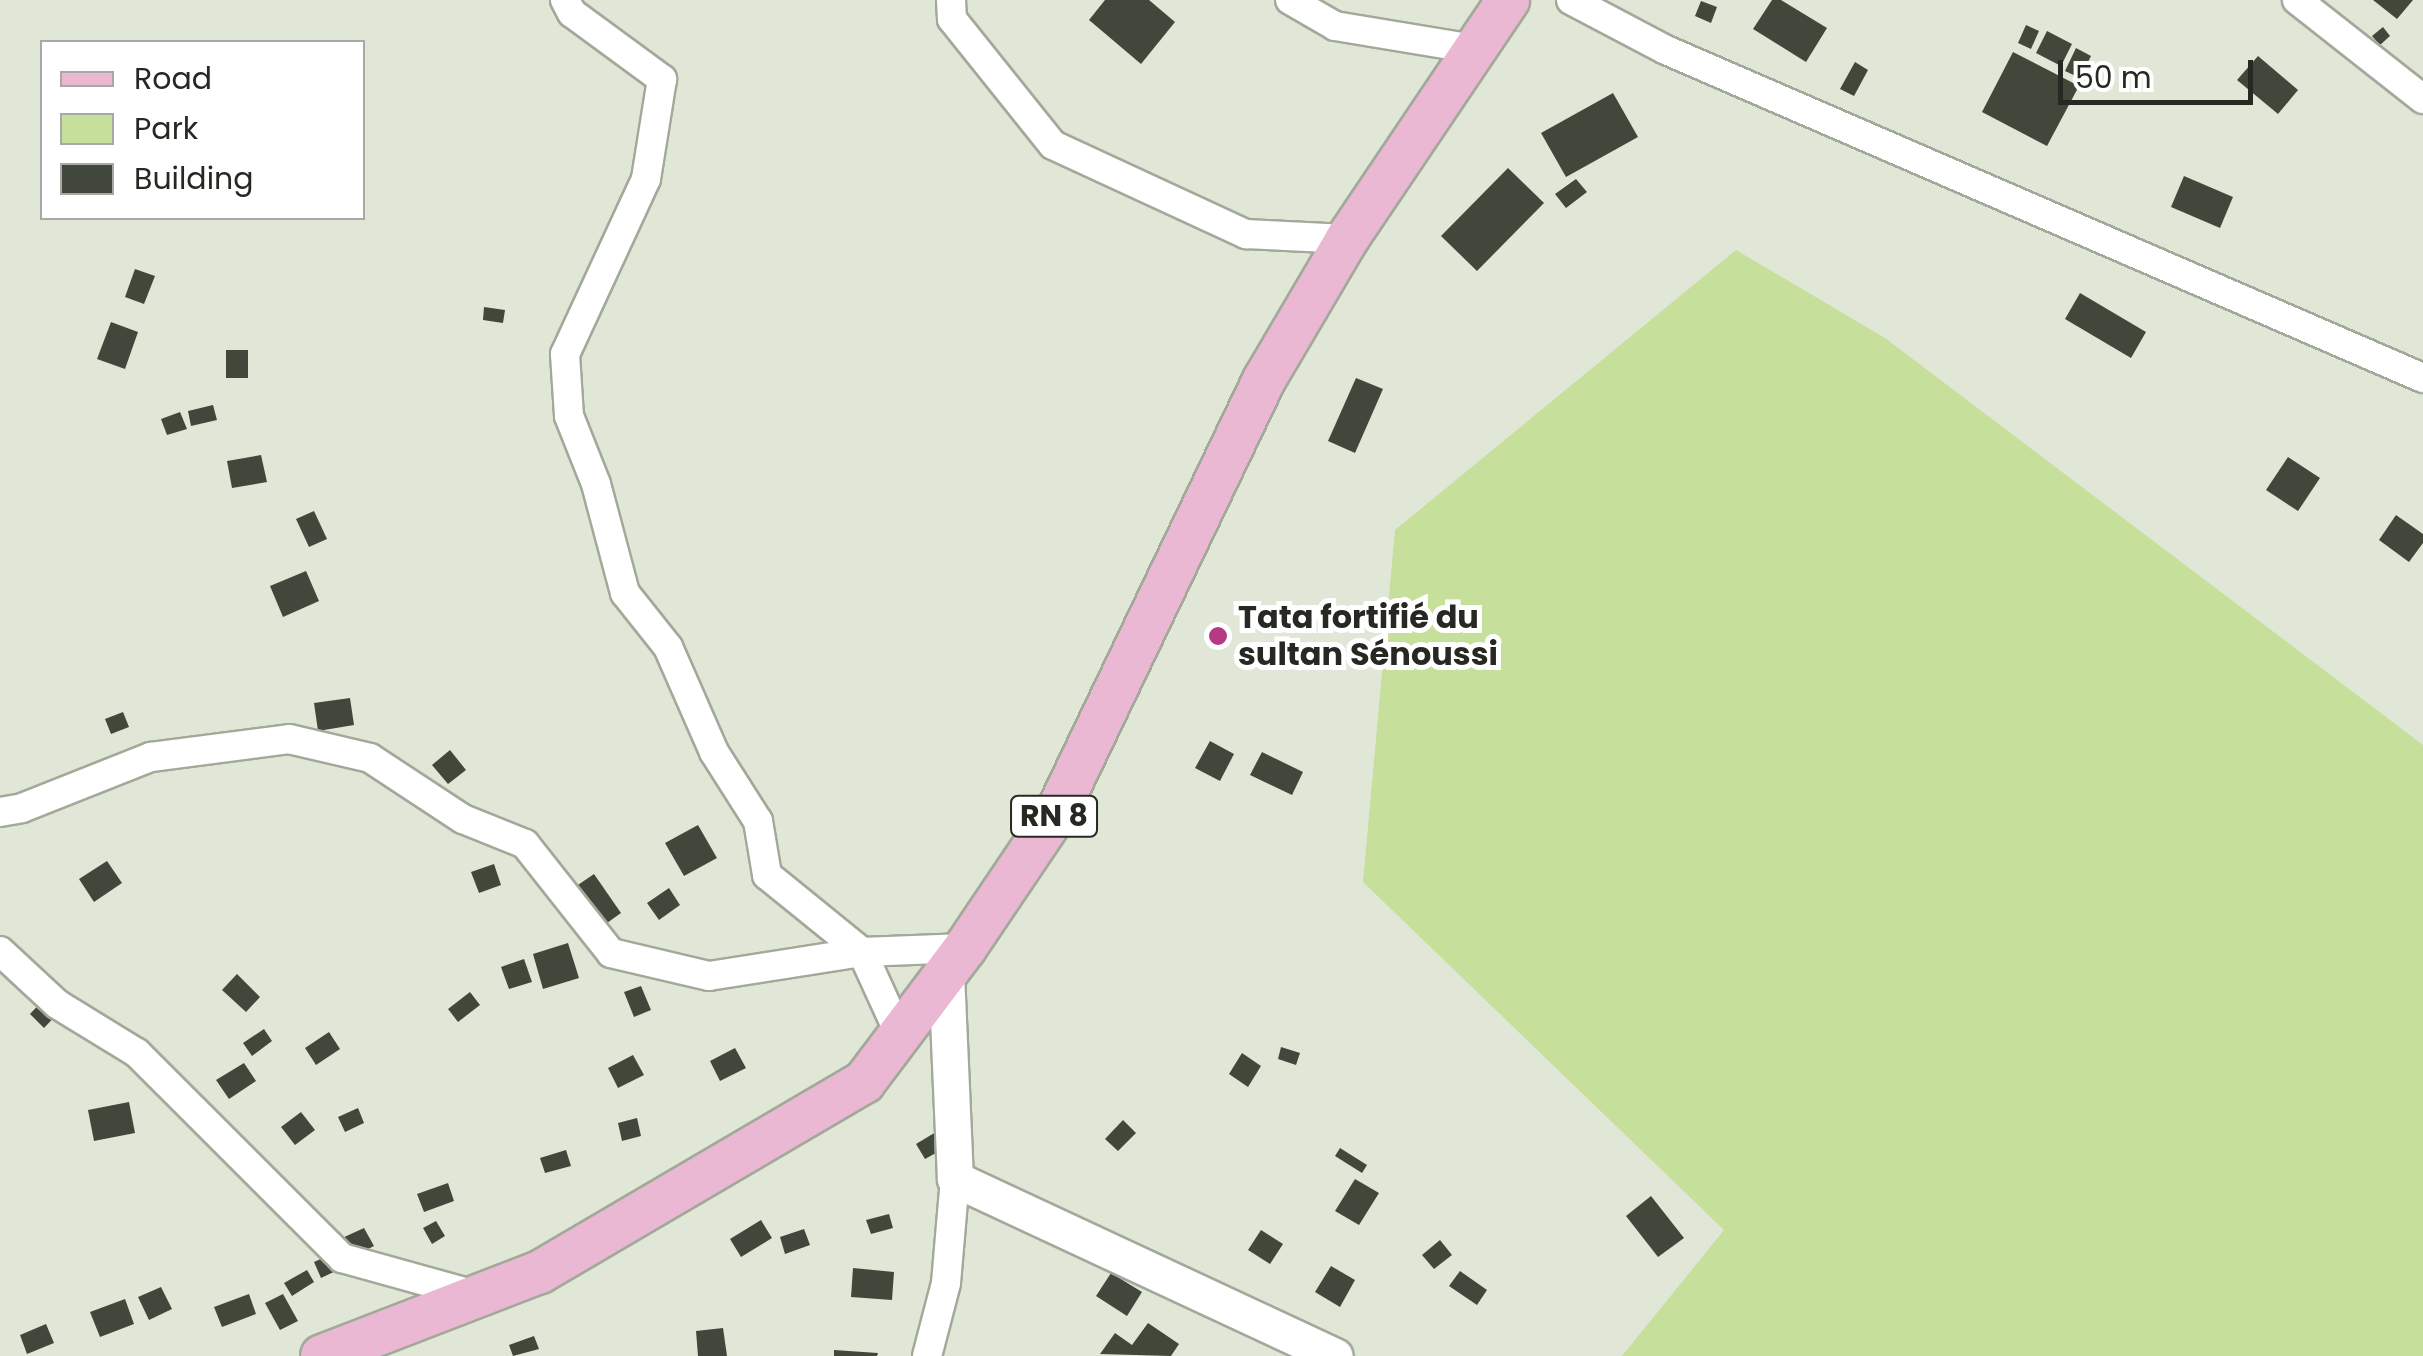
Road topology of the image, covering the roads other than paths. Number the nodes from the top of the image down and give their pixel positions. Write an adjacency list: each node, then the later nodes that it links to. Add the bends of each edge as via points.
1 (565, 0): 13 (street, via 572,13 662,80 646,179 564,354 569,416 626,593 668,646 714,752 758,821 767,875)
2 (951, 0): 9 (street, via 952,19 1053,145 1246,234)
3 (1290, 0): 7 (street, via 1335,26)
4 (1508, 0): 7 (main road, RN 8)
5 (1571, 0): 10 (street, via 1666,50)
6 (2298, 0): 8 (street)
7 (1474, 49): 9 (main road, RN 8)
8 (2423, 99)
9 (1347, 239): 14 (main road, RN 8, via 1264,380 1058,810)
10 (2423, 378)
11 (0, 812): 13 (street, via 151,757 289,739 370,758 463,820 525,844 611,954 710,976)
12 (0, 952): 17 (street, via 57,1004 137,1053 342,1258)
13 (862, 952): 14 (street); 15 (street)
14 (955, 960): 15 (main road, RN 8); 16 (street)
15 (900, 1034): 17 (main road, RN 8, via 864,1082 540,1272)
16 (954, 1180): 19 (street, via 946,1283); 20 (street)
17 (478, 1296): 18 (main road, RN 8)
18 (322, 1356)
19 (928, 1356)
20 (1335, 1356)

